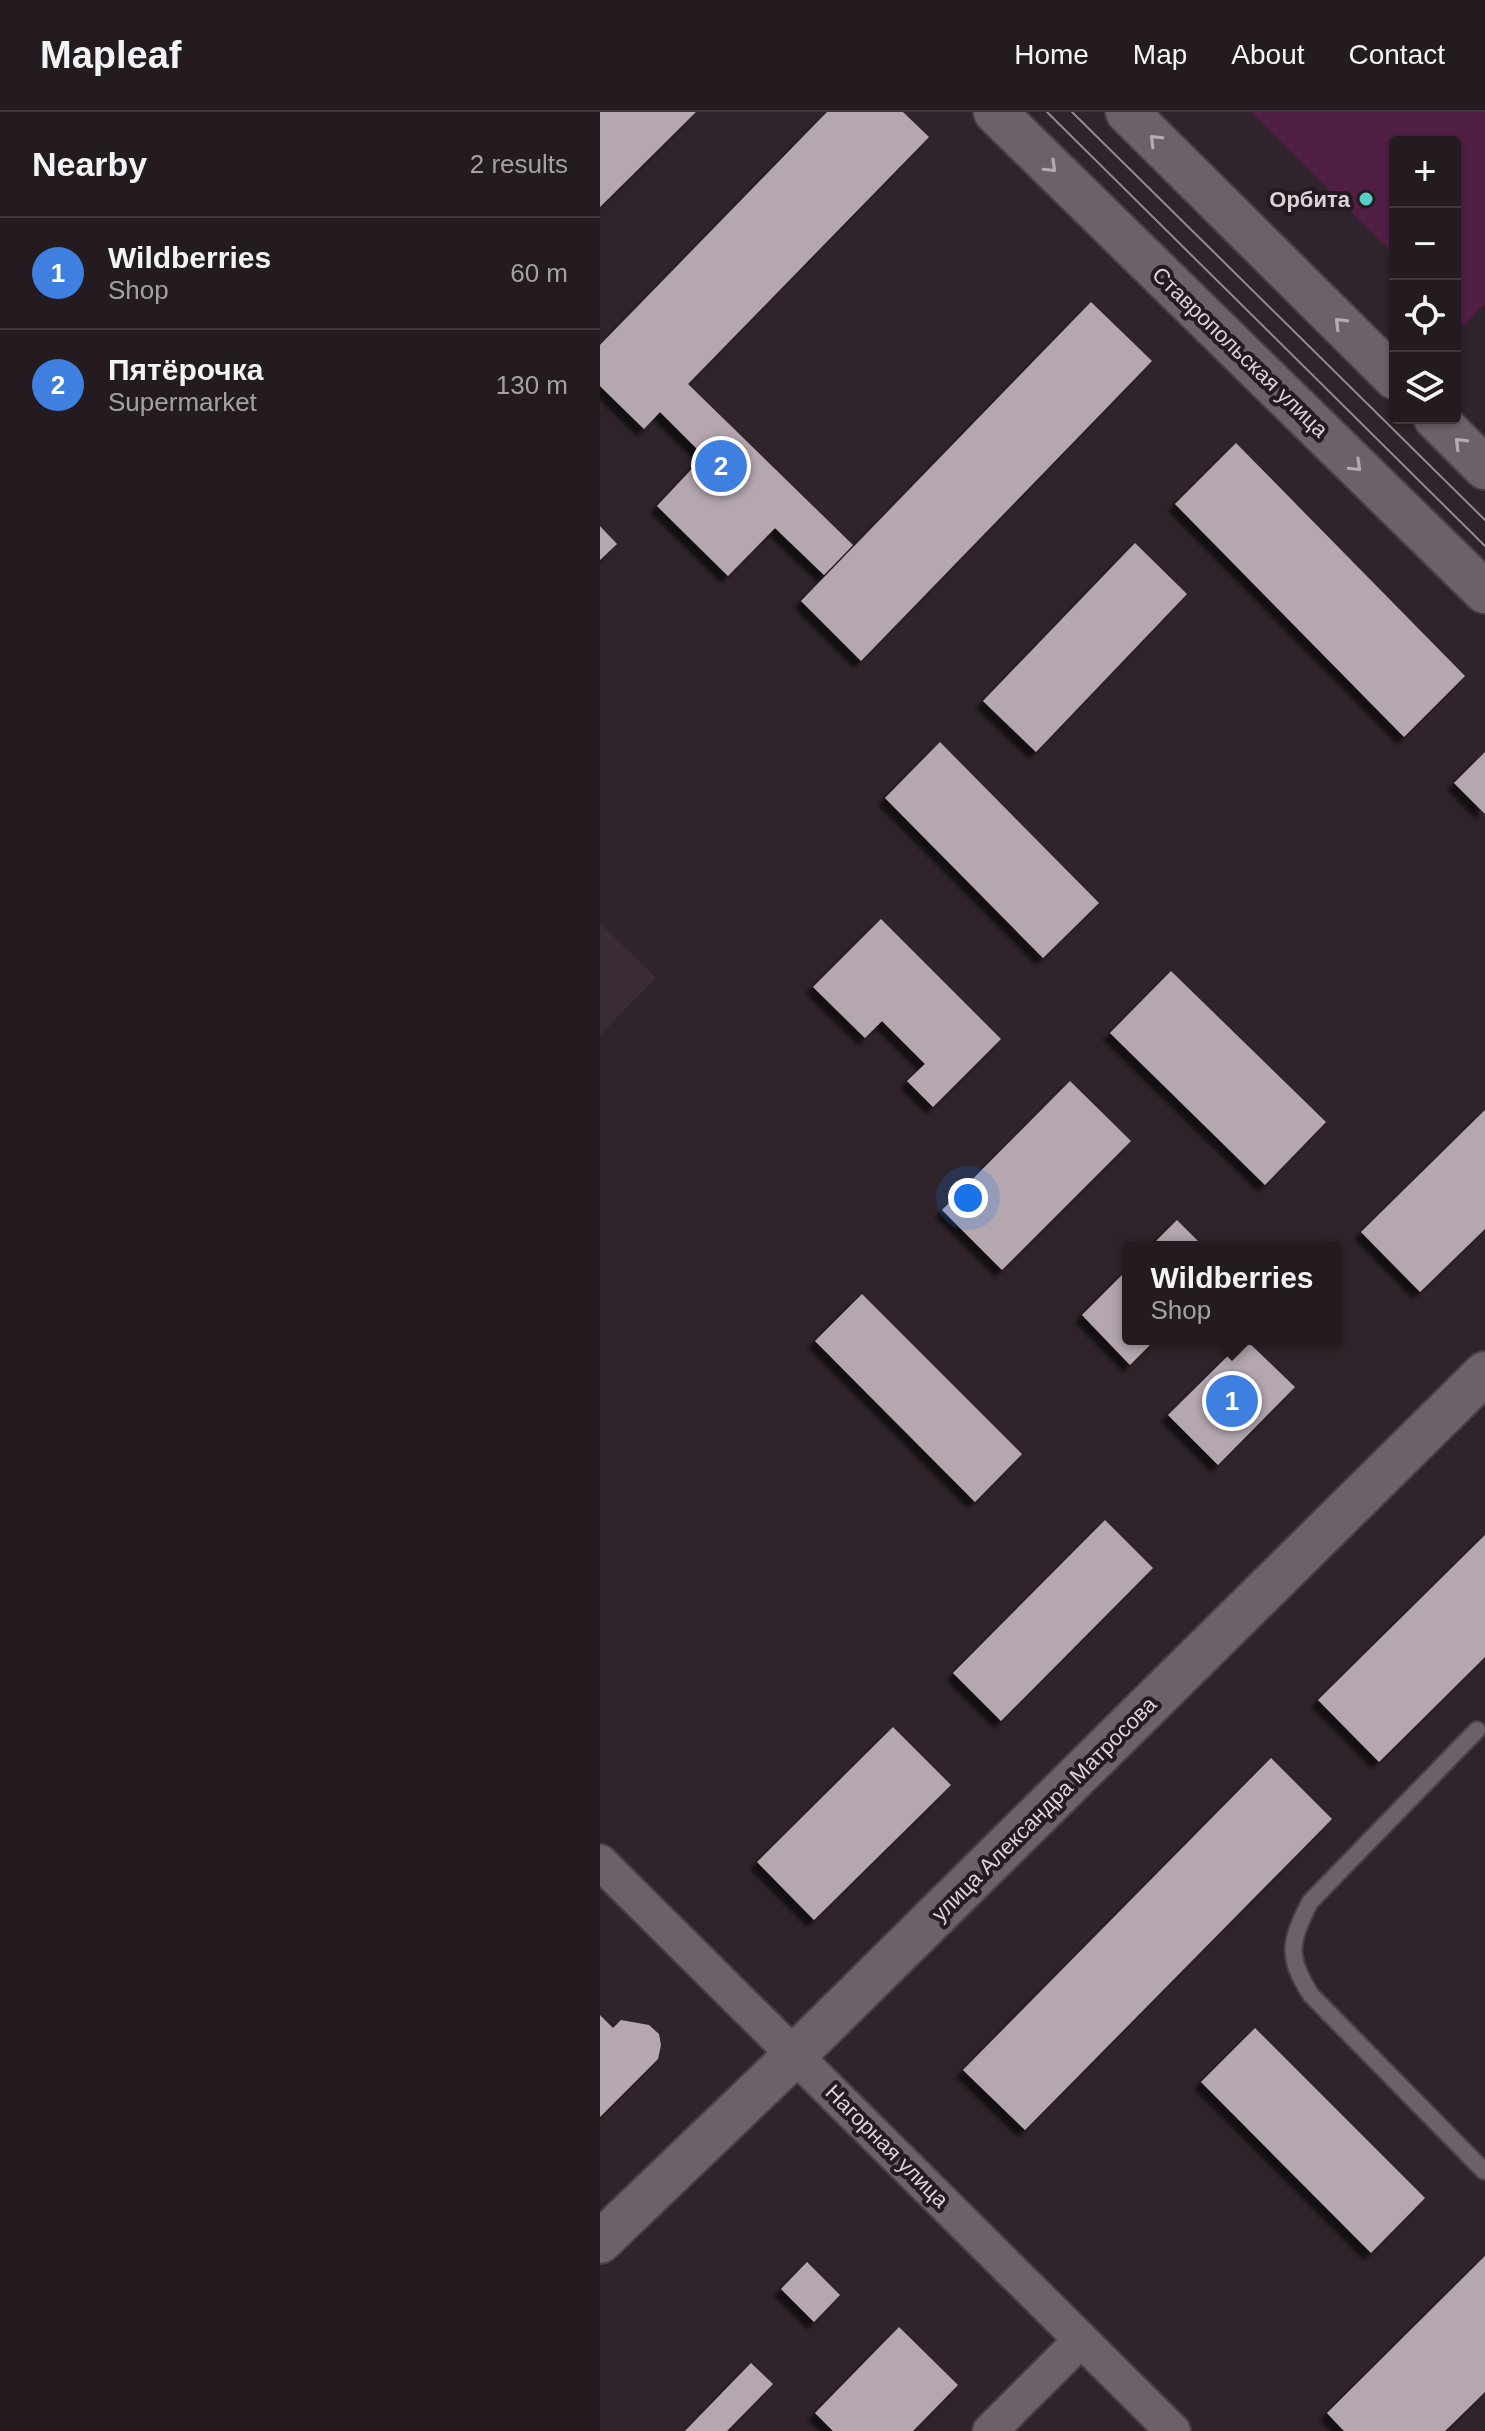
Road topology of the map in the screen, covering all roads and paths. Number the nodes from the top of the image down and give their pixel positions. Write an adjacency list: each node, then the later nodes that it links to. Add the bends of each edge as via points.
1 (995, 112): 6 (street, Ставропольская улица, one-way to 6)
2 (1127, 112): 3 (street, one-way to 2)
3 (1389, 372)
4 (1441, 424): 5 (street, one-way to 4)
5 (1485, 468)
6 (1485, 592)
7 (1485, 1373): 10 (street, улица Александра Матросова)
8 (1482, 1730): 11 (lane, via 1310,1902 1294,1934 1293,1955 1311,1995)
9 (600, 1862): 10 (street, Нагорная улица)
10 (795, 2055): 12 (street, улица Александра Матросова); 13 (street, Нагорная улица)
11 (1484, 2171)
12 (600, 2242)
13 (1081, 2340): 14 (street); 15 (street, Нагорная улица)
14 (990, 2431)
15 (1173, 2431)

